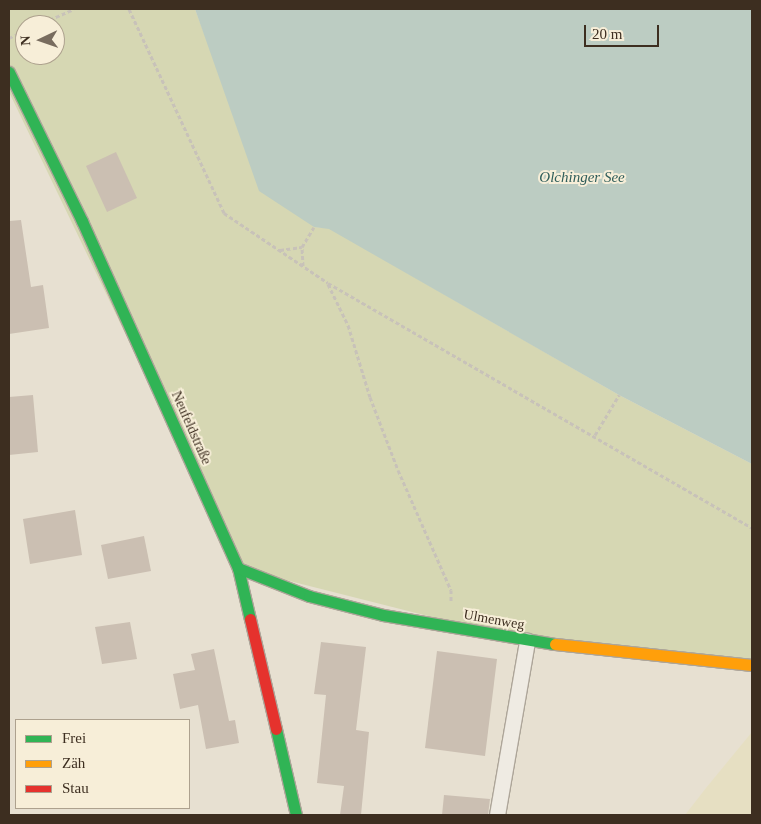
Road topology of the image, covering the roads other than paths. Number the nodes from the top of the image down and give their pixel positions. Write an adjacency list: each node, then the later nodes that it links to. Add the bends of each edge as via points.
1 (9, 72): 2 (street, Neufeldstraße, via 82,221)
2 (238, 568): 3 (street, Ulmenweg, via 309,596 383,615); 5 (street, Neufeldstraße)
3 (527, 641): 4 (street, Ulmenweg); 6 (lane)
4 (752, 665)
5 (296, 815)
6 (497, 815)

